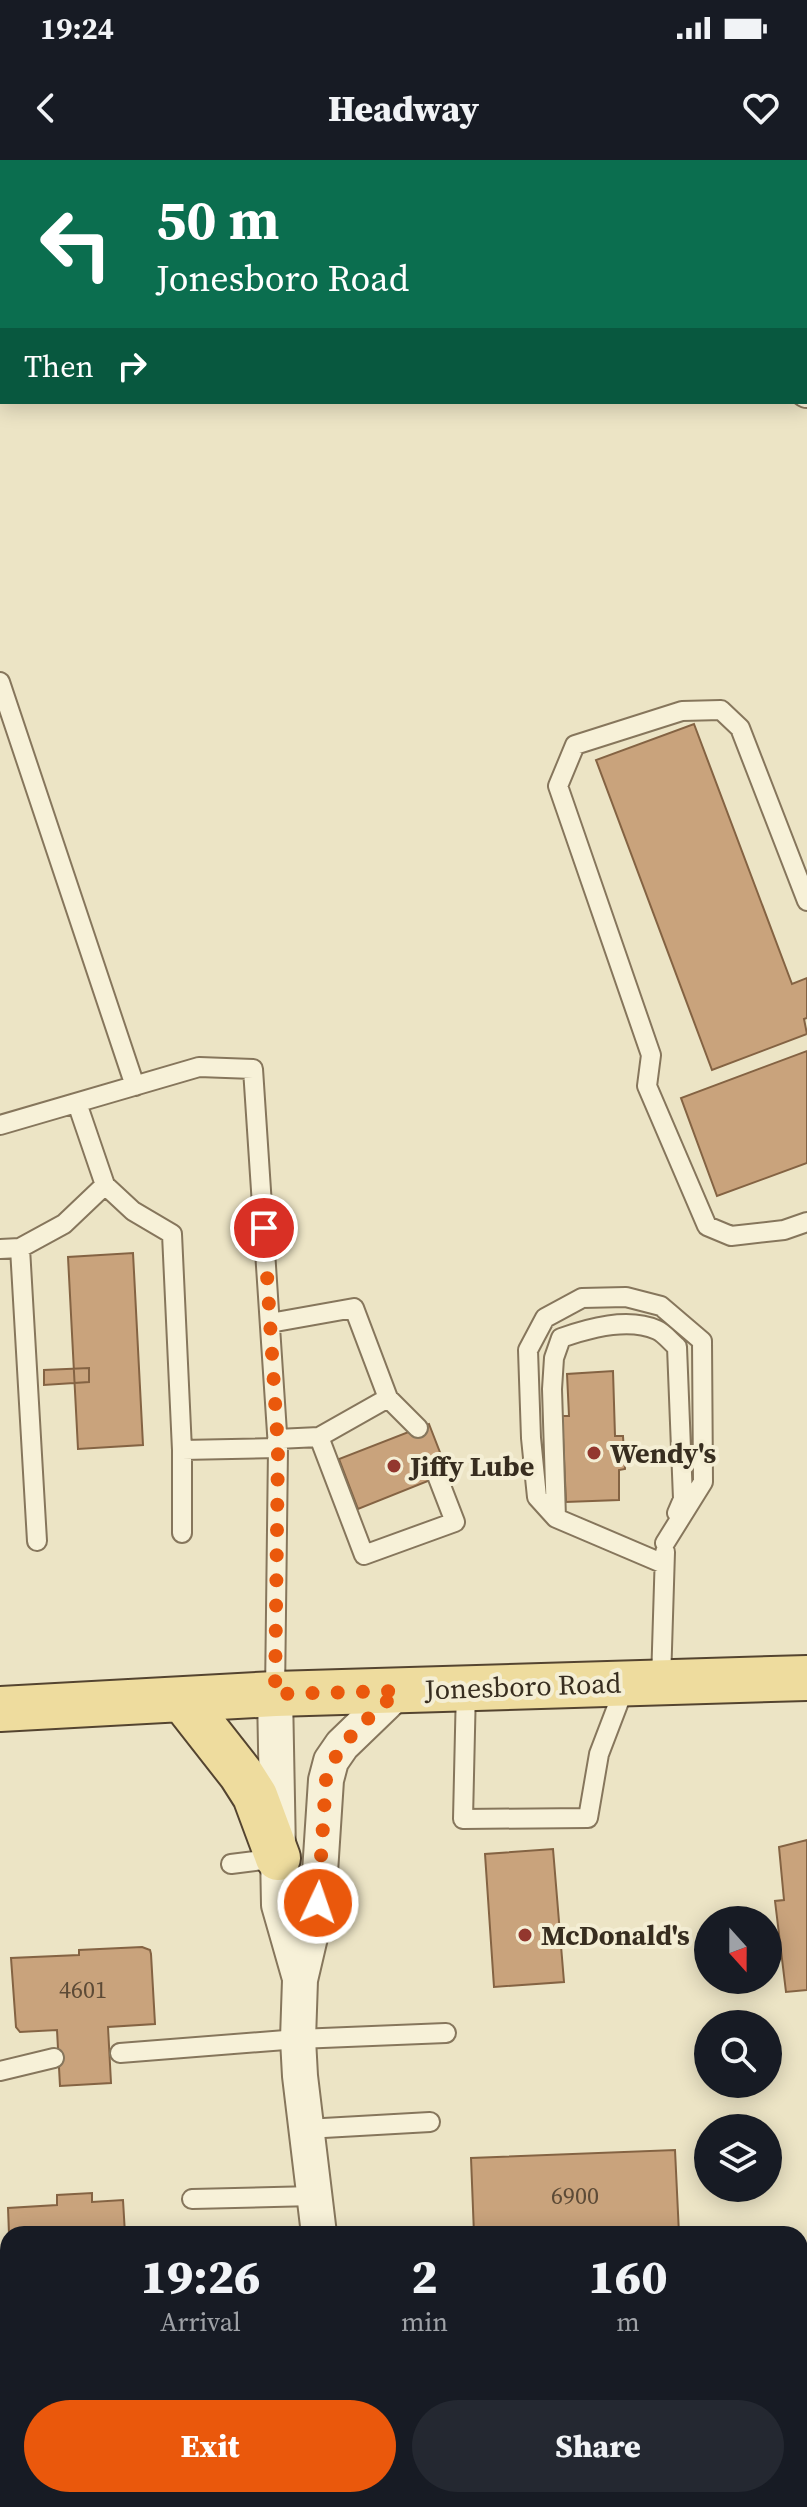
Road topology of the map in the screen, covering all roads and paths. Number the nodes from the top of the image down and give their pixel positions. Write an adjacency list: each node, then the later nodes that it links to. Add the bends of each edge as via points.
1 (0, 682): 3 (lane)
2 (807, 901): 7 (lane, via 740,728 721,710 682,711 575,745 558,786 651,1055 647,1086 707,1226 731,1236)
3 (135, 1086): 4 (lane); 10 (lane, via 199,1067 253,1069)
4 (77, 1103): 5 (lane); 6 (lane)
5 (2, 1119)
6 (105, 1185): 8 (lane, via 64,1224); 15 (lane, via 133,1211 172,1234)
7 (807, 1222)
8 (20, 1248): 9 (lane); 19 (lane)
9 (0, 1249)
10 (270, 1323): 11 (lane, via 354,1308); 14 (lane)
11 (388, 1398): 12 (lane); 13 (lane)
12 (418, 1428)
13 (319, 1437): 14 (lane); 16 (lane, via 364,1555 455,1522)
14 (278, 1444): 15 (lane); 26 (lane)
15 (182, 1450): 18 (lane)
16 (438, 1478)
17 (556, 1518): 20 (lane, via 552,1389 561,1338 590,1328 632,1325 658,1330 677,1347 683,1499); 20 (lane, via 537,1497 528,1350 545,1318 582,1298 626,1297 661,1306 702,1341 703,1482); 21 (lane)
18 (182, 1533)
19 (37, 1541)
20 (665, 1543): 21 (lane)
21 (664, 1564): 23 (lane)
22 (807, 1678): 23 (main road, Jonesboro Road)
23 (643, 1682): 24 (main road, Jonesboro Road); 24 (lane, via 599,1754 588,1818 463,1819)
24 (466, 1688): 25 (main road, Jonesboro Road)
25 (398, 1691): 26 (main road, Jonesboro Road); 31 (street, via 331,1761 318,1903)
26 (275, 1694): 27 (main road, Jonesboro Road); 29 (street)
27 (183, 1700): 28 (main road, Jonesboro Road); 29 (main road, via 255,1796)
28 (0, 1709)
29 (278, 1858): 30 (lane); 31 (street, via 279,1905)
30 (231, 1864)
31 (300, 1980): 33 (street)
32 (446, 2033): 33 (lane)
33 (298, 2039): 34 (lane); 38 (street)
34 (120, 2053)
35 (54, 2058): 36 (lane)
36 (0, 2071)
37 (430, 2122): 38 (lane)
38 (306, 2129): 39 (street)
39 (314, 2196): 40 (lane); 41 (street)
40 (192, 2199)
41 (318, 2226)

